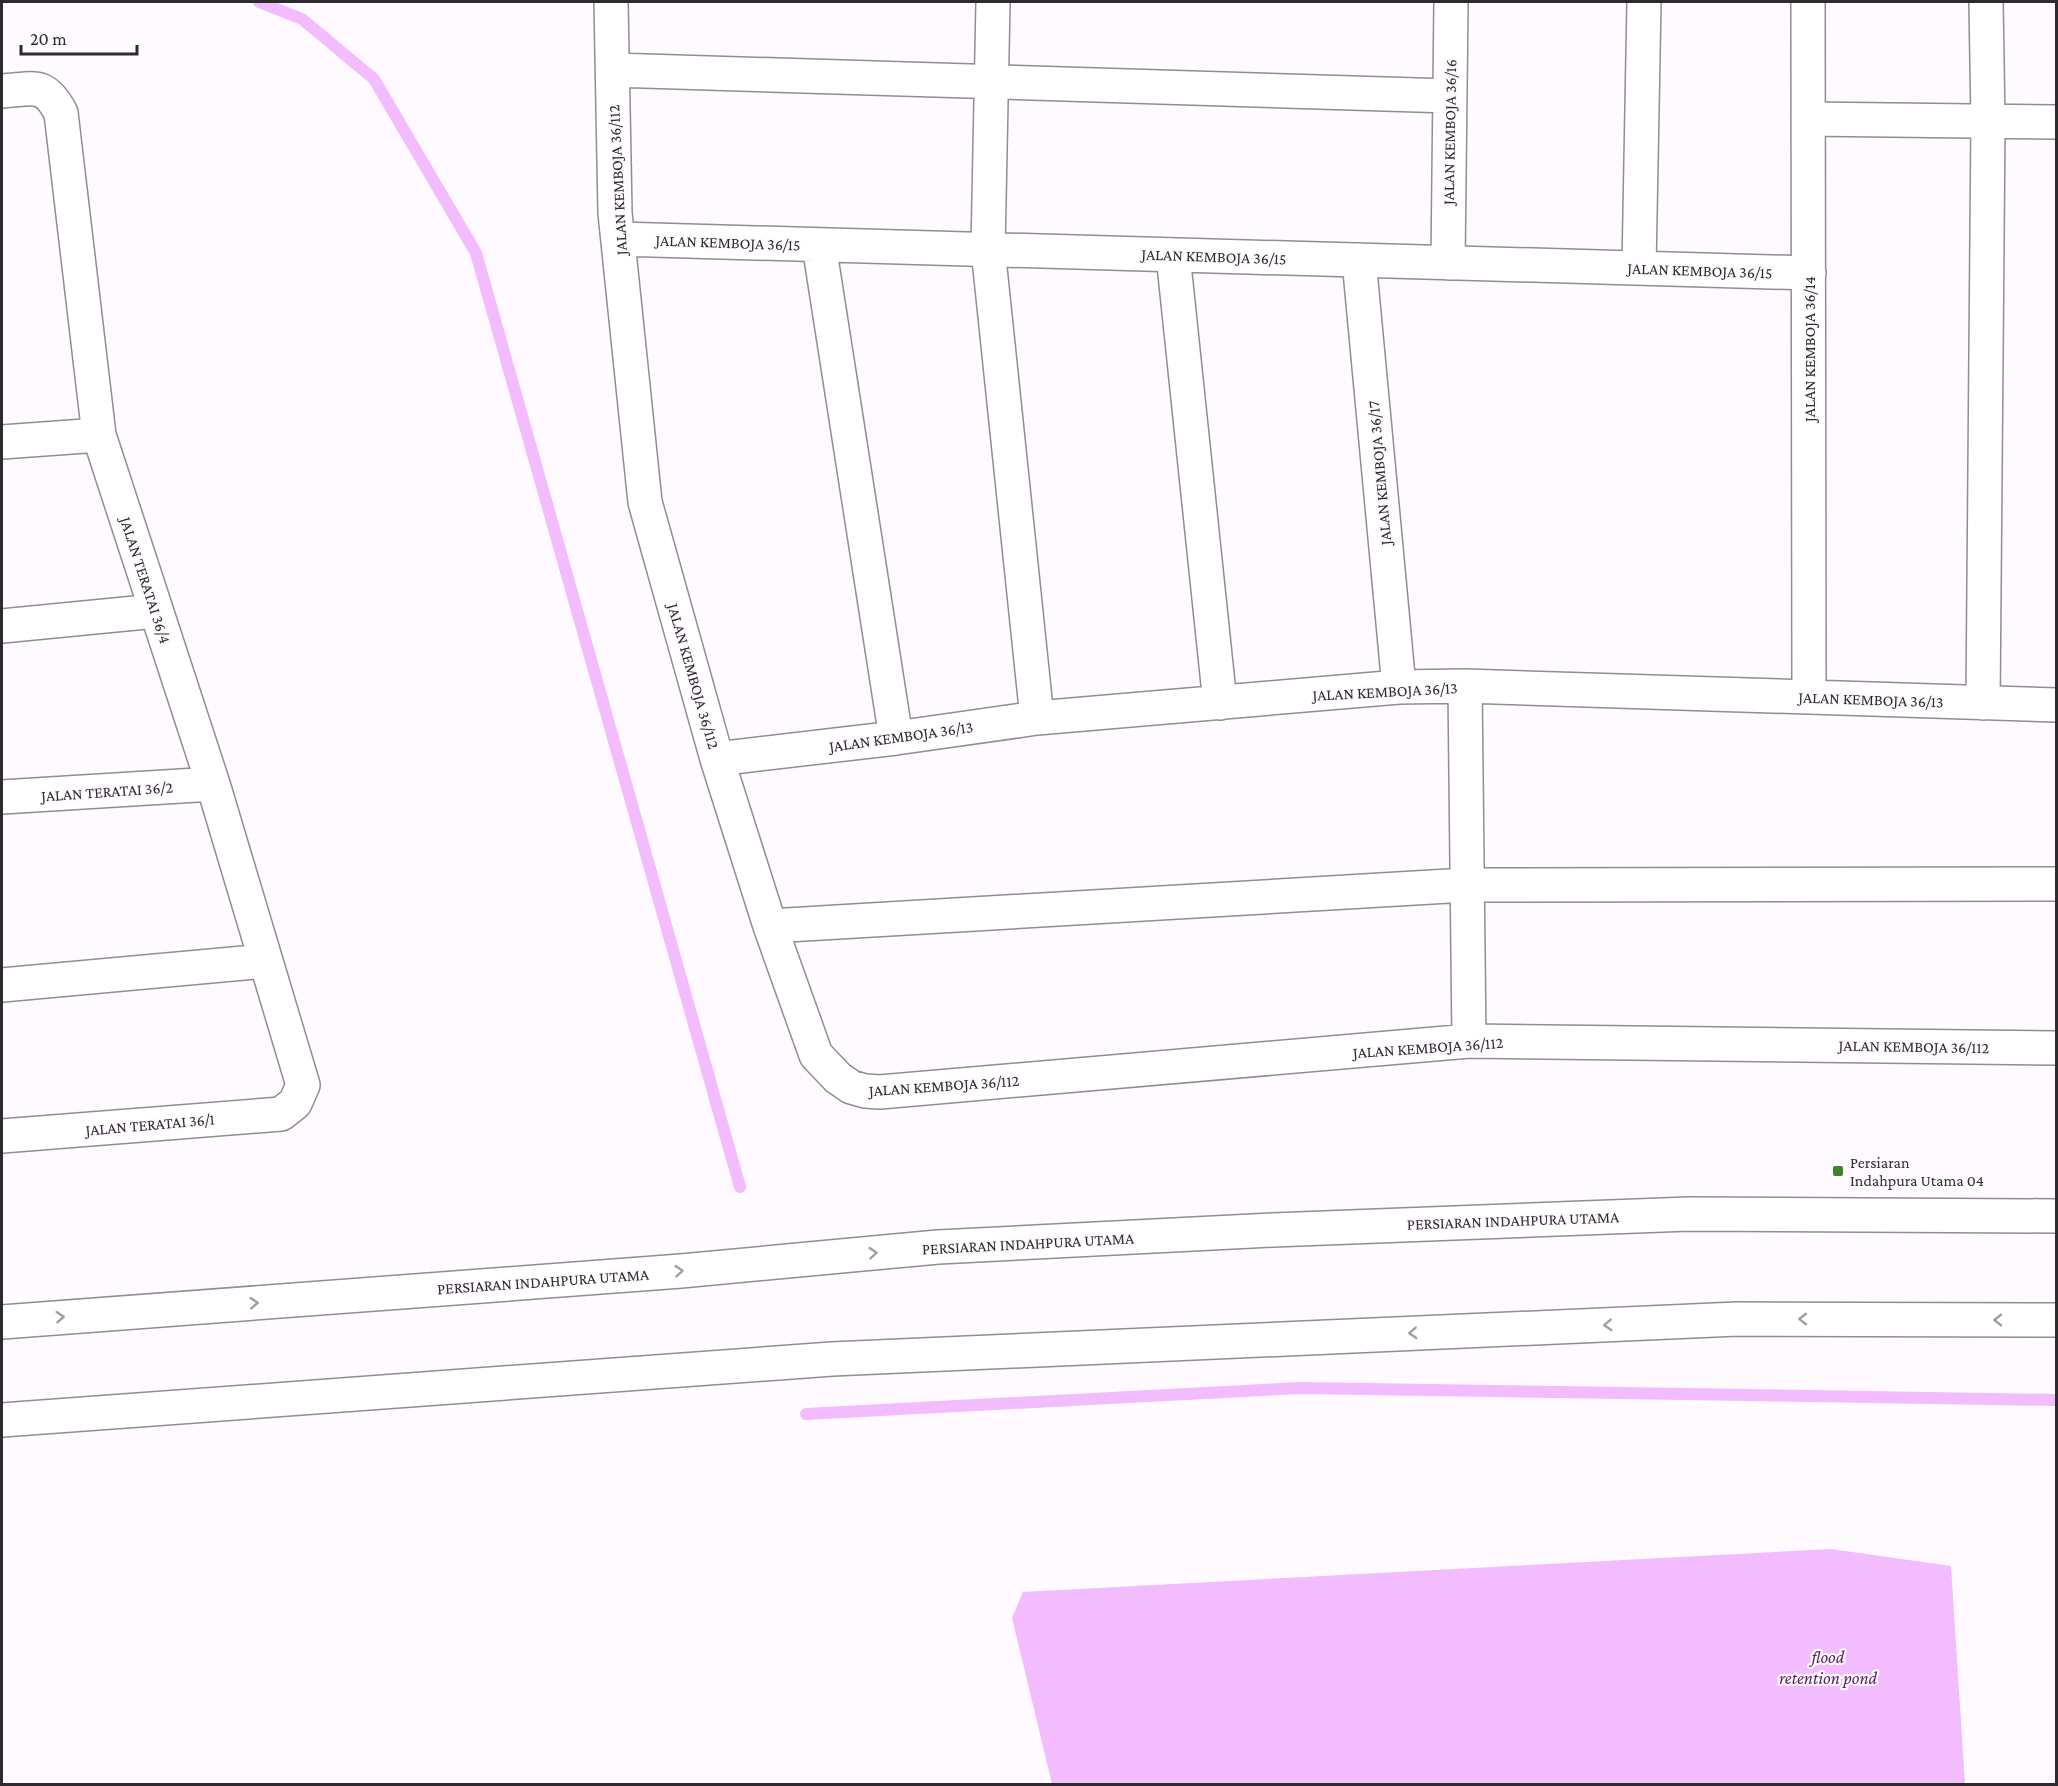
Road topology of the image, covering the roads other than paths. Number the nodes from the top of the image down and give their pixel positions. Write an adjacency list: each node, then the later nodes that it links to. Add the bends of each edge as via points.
1 (612, 2): 7 (street, JALAN KEMBOJA 36/112)
2 (993, 2): 8 (street)
3 (1451, 2): 10 (street, JALAN KEMBOJA 36/16)
4 (1644, 2): 20 (street)
5 (1808, 2): 11 (street, JALAN KEMBOJA 36/14)
6 (1986, 2): 12 (street)
7 (613, 70): 8 (street); 14 (street, JALAN KEMBOJA 36/112, via 615,213)
8 (989, 80): 10 (street); 16 (street)
9 (2, 91): 22 (street, JALAN TERATAI 36/4, via 36,88 51,94 61,113)
10 (1450, 96): 19 (street, JALAN KEMBOJA 36/16)
11 (1808, 119): 12 (street); 21 (street, JALAN KEMBOJA 36/14)
12 (1988, 121): 13 (street); 30 (street)
13 (2056, 122)
14 (619, 239): 15 (street, JALAN KEMBOJA 36/15); 34 (street, JALAN KEMBOJA 36/112, via 645,502)
15 (819, 244): 16 (street, JALAN KEMBOJA 36/15); 33 (street)
16 (988, 249): 17 (street, JALAN KEMBOJA 36/15); 32 (street)
17 (1173, 255): 18 (street, JALAN KEMBOJA 36/15); 29 (street)
18 (1359, 260): 19 (street, JALAN KEMBOJA 36/15); 27 (street, JALAN KEMBOJA 36/17)
19 (1448, 263): 20 (street, JALAN KEMBOJA 36/15)
20 (1639, 268): 21 (street, JALAN KEMBOJA 36/15)
21 (1809, 273): 28 (street, JALAN KEMBOJA 36/14)
22 (99, 435): 23 (street); 24 (street, JALAN TERATAI 36/4)
23 (2, 442)
24 (156, 611): 25 (street); 35 (street, JALAN TERATAI 36/4)
25 (2, 626)
26 (1465, 686): 27 (street, JALAN KEMBOJA 36/13); 28 (street, JALAN KEMBOJA 36/13); 38 (street)
27 (1399, 687): 29 (street, JALAN KEMBOJA 36/13)
28 (1809, 697): 30 (street, JALAN KEMBOJA 36/13)
29 (1220, 703): 32 (street, JALAN KEMBOJA 36/13)
30 (1983, 703): 31 (street, JALAN KEMBOJA 36/13)
31 (2056, 705)
32 (1037, 718): 33 (street, JALAN KEMBOJA 36/13)
33 (896, 738): 34 (street, JALAN KEMBOJA 36/13)
34 (717, 759): 39 (street, JALAN KEMBOJA 36/112)
35 (213, 784): 36 (street, JALAN TERATAI 36/2); 40 (street, JALAN TERATAI 36/4)
36 (2, 797)
37 (2056, 884): 38 (street)
38 (1466, 885): 39 (street); 42 (street)
39 (770, 926): 42 (street, JALAN KEMBOJA 36/112, via 816,1055 838,1078 865,1091)
40 (266, 961): 41 (street); 44 (street, JALAN TERATAI 36/4, via 303,1085)
41 (2, 985)
42 (1469, 1041): 43 (street, JALAN KEMBOJA 36/112)
43 (2056, 1048)
44 (295, 1102): 45 (street, JALAN TERATAI 36/1, via 281,1114)
45 (2, 1136)
46 (2056, 1216): 48 (street, PERSIARAN INDAHPURA UTAMA, one-way to 46, via 681,1271 938,1246 1689,1214)
47 (2056, 1320): 49 (street, one-way to 49, via 1737,1319 844,1359)
48 (2, 1322)
49 (2, 1420)

